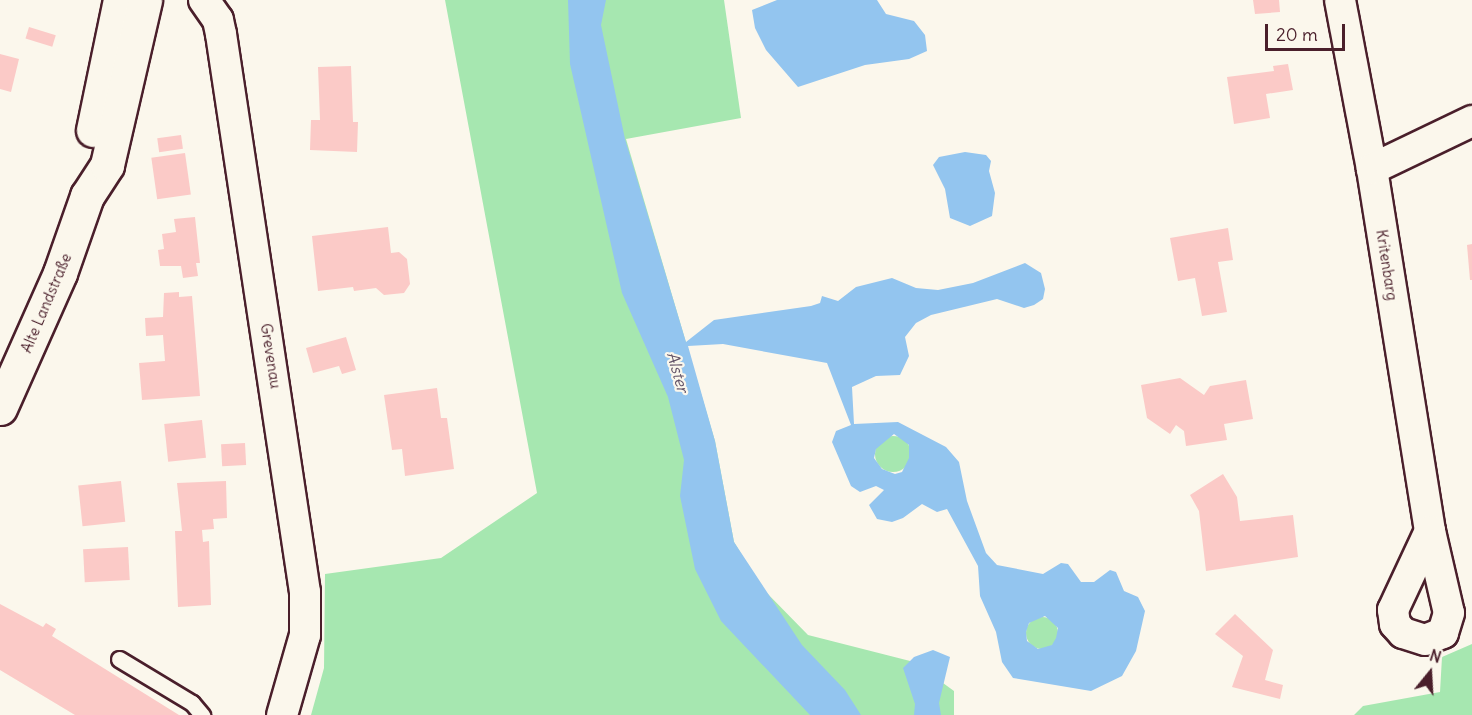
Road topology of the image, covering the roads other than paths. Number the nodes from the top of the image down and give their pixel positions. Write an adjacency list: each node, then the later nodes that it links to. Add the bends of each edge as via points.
1 (120, 0): 7 (main road, Alte Landstraße, via 87,156)
2 (145, 0): 7 (main road, Alte Landstraße, via 107,165)
3 (204, 0): 12 (street, Grevenau, via 218,20 221,34 305,592 305,634)
4 (1340, 0): 6 (street, Kritenbarg)
5 (1472, 121): 6 (street)
6 (1372, 169): 9 (street, Kritenbarg)
7 (87, 196): 8 (main road, Alte Landstraße, via 56,284)
8 (0, 408)
9 (1430, 531)
10 (119, 659): 11 (lane, via 192,704)
11 (202, 715)
12 (282, 715)

